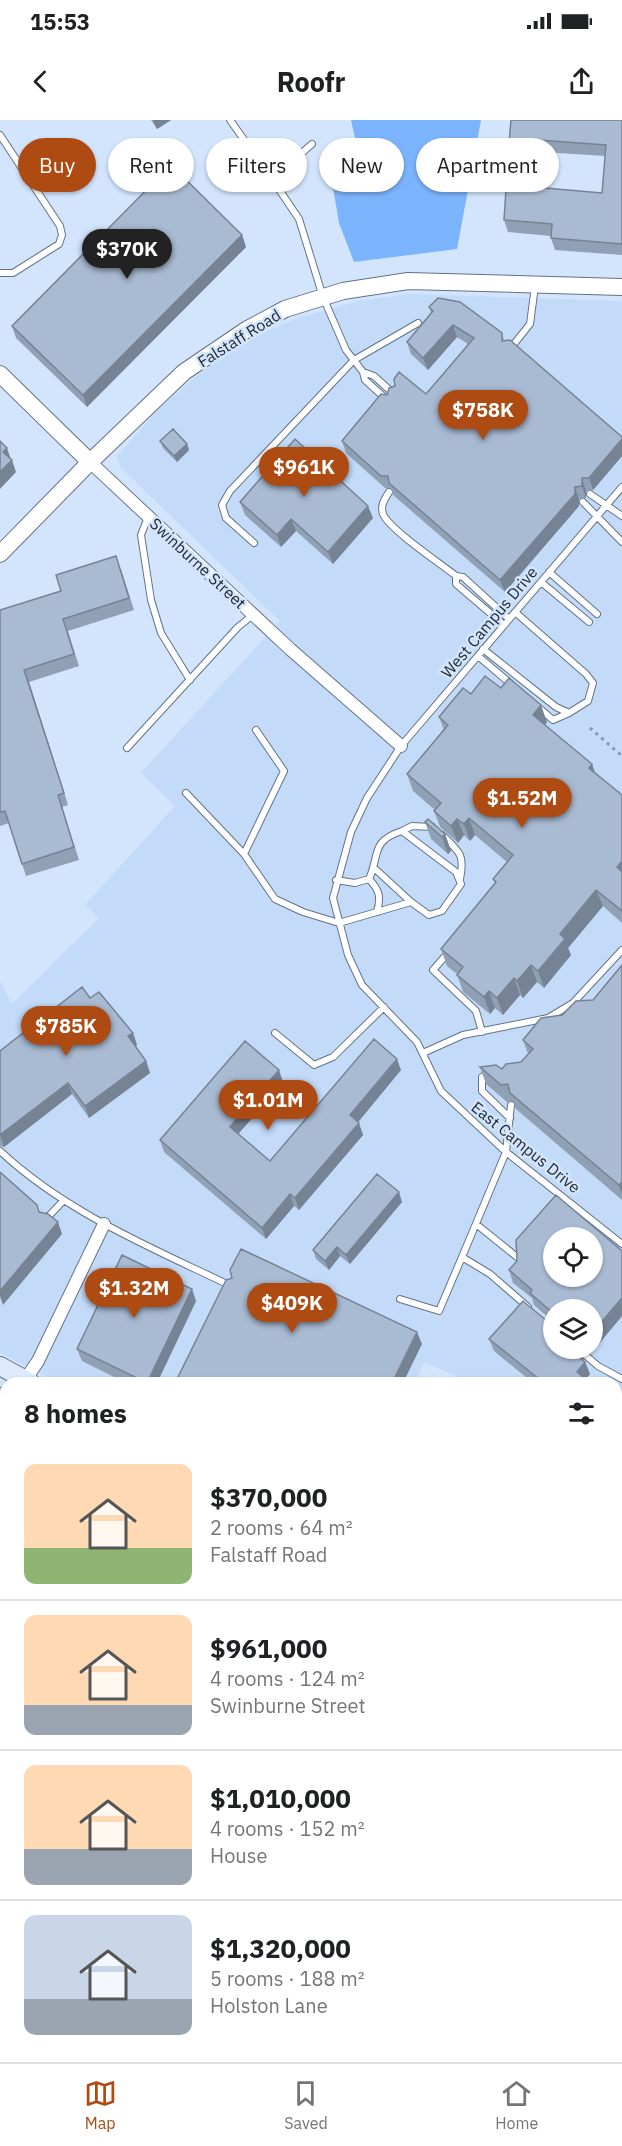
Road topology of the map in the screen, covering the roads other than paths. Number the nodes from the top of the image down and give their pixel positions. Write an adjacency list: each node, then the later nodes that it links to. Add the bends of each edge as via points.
1 (230, 120): 3 (lane)
2 (0, 135): 7 (lane, via 60,226 62,235 59,244 13,273)
3 (243, 138)
4 (312, 144): 5 (lane)
5 (307, 148)
6 (281, 192): 10 (lane, via 299,219)
7 (0, 273)
8 (535, 286): 9 (street, Falstaff Road); 10 (street, Falstaff Road, via 408,281); 12 (lane, via 530,324)
9 (622, 287)
10 (323, 297): 13 (lane); 18 (street, Falstaff Road, via 285,309 246,330 184,372)
11 (418, 323): 13 (lane)
12 (510, 349)
13 (354, 360): 14 (lane); 28 (lane, via 230,491 222,505 226,518)
14 (363, 372): 16 (lane); 17 (lane, via 365,380)
15 (0, 374): 18 (street, Swinburne Street)
16 (395, 394)
17 (389, 402)
18 (90, 462): 25 (street, Swinburne Street); 29 (street, Falstaff Road)
19 (622, 487): 23 (lane, West Campus Drive)
20 (389, 492): 31 (lane, via 382,505 384,515)
21 (590, 494): 23 (lane)
22 (583, 502): 26 (lane)
23 (607, 505): 24 (lane); 26 (lane, West Campus Drive)
24 (622, 516)
25 (149, 517): 34 (street, Swinburne Street); 41 (lane, via 141,535 151,600 161,633)
26 (598, 517): 27 (lane); 30 (lane, West Campus Drive)
27 (622, 542)
28 (254, 543)
29 (2, 548)
30 (549, 572): 32 (lane, West Campus Drive); 35 (lane)
31 (456, 576): 36 (lane, via 463,577); 38 (lane, via 456,584)
32 (542, 582): 33 (lane, West Campus Drive); 37 (lane)
33 (515, 612): 36 (lane, West Campus Drive); 44 (lane, via 593,683 588,701)
34 (253, 614): 41 (lane); 46 (street, Swinburne Street)
35 (597, 614)
36 (509, 619): 38 (lane, West Campus Drive)
37 (589, 622)
38 (504, 625): 39 (lane, West Campus Drive)
39 (483, 649): 40 (lane, West Campus Drive); 44 (lane, via 556,707)
40 (478, 656): 42 (lane); 46 (lane, West Campus Drive)
41 (190, 680): 47 (lane)
42 (522, 693)
43 (530, 700): 44 (lane, via 554,720)
44 (570, 713)
45 (256, 730): 50 (lane, via 284,771)
46 (401, 746): 53 (lane, East Campus Drive, via 367,798)
47 (127, 748)
48 (186, 793): 50 (lane)
49 (402, 831): 51 (lane, via 381,843); 54 (lane, via 456,872); 54 (lane, via 412,826 432,827 458,850 463,861)
50 (244, 854): 57 (lane, via 275,898)
51 (373, 867): 52 (lane); 55 (lane)
52 (369, 879): 53 (lane, via 356,883); 56 (lane, via 381,898)
53 (336, 880): 57 (lane, East Campus Drive, via 333,898)
54 (460, 880): 55 (lane, via 442,911 429,915)
55 (411, 902): 56 (lane)
56 (377, 912): 57 (lane)
57 (339, 923): 60 (lane, East Campus Drive, via 348,955 363,985)
58 (454, 945): 61 (lane, via 433,970 477,1011)
59 (622, 950): 61 (lane, via 573,1004 548,1018)
60 (384, 1007): 62 (lane, via 333,1057 314,1065); 63 (lane, East Campus Drive)
61 (482, 1032): 63 (lane, via 463,1035)
62 (275, 1033)
63 (423, 1053): 68 (lane, East Campus Drive, via 441,1091)
64 (499, 1071): 66 (lane, via 489,1072 480,1084 489,1101)
65 (511, 1106): 66 (lane)
66 (510, 1118): 68 (lane)
67 (0, 1151): 69 (lane)
68 (506, 1152): 72 (lane); 73 (lane, East Campus Drive)
69 (64, 1200): 70 (lane); 71 (lane)
70 (46, 1220)
71 (104, 1224): 76 (lane); 82 (street)
72 (476, 1224): 74 (lane); 75 (lane)
73 (622, 1244)
74 (462, 1257): 77 (lane, via 439,1311); 78 (lane, via 490,1274)
75 (517, 1257)
76 (232, 1287)
77 (400, 1299)
78 (531, 1310)
79 (590, 1359): 83 (lane)
80 (0, 1366): 81 (main road)
81 (18, 1377)
82 (29, 1377)
83 (618, 1377)

